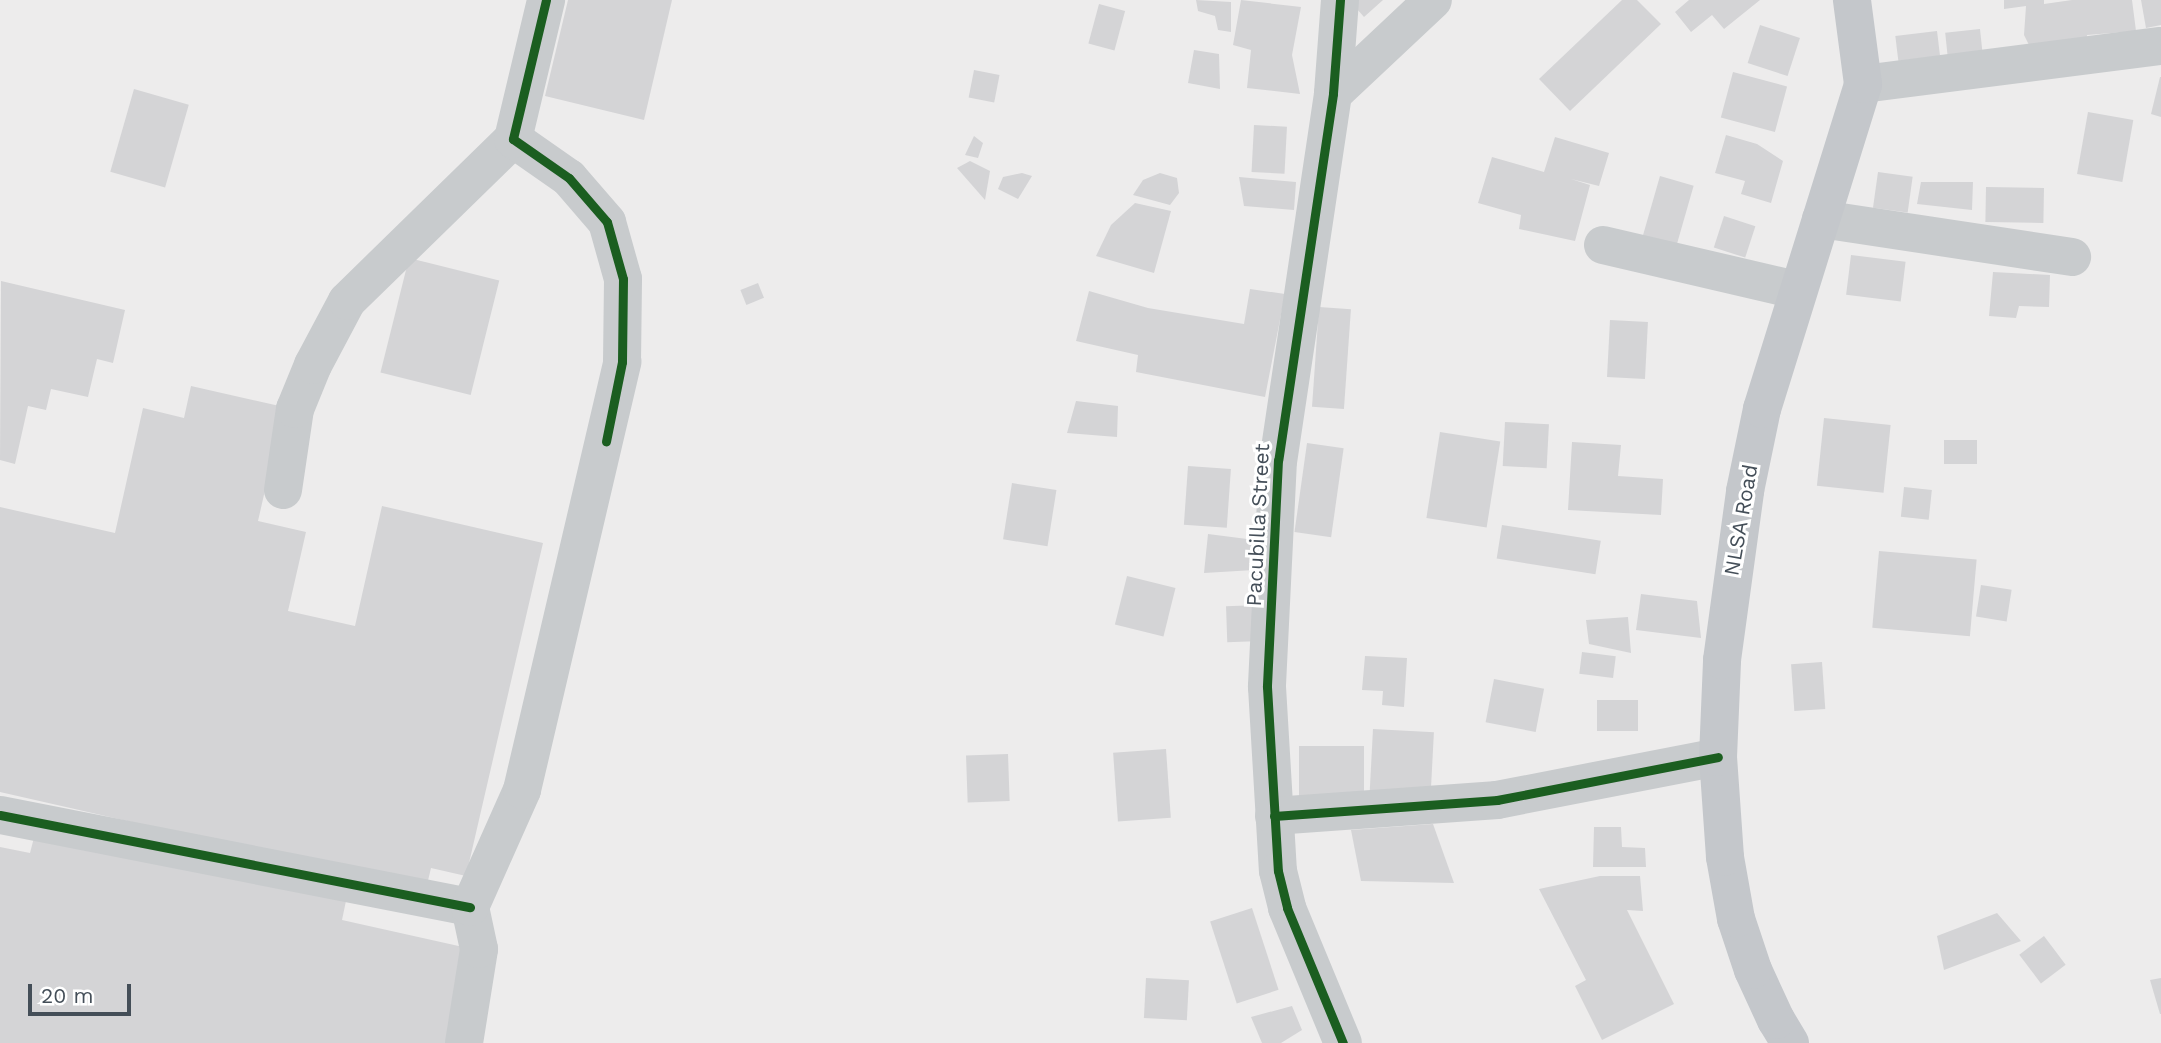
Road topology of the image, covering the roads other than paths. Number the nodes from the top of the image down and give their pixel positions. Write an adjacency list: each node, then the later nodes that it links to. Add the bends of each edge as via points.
1 (546, 0): 8 (street)
2 (1340, 0): 7 (street, Pacubilla Street)
3 (1433, 0): 7 (street)
4 (1852, 0): 6 (main road, NLSA Road)
5 (2161, 46): 6 (street)
6 (1863, 84): 9 (main road, NLSA Road)
7 (1333, 94): 16 (street, Pacubilla Street, via 1278,460 1267,687)
8 (513, 139): 13 (street, via 347,301 295,409); 17 (street, via 569,178 607,222 623,279 622,362 522,790)
9 (1821, 219): 11 (street); 12 (main road, NLSA Road)
10 (1603, 245): 12 (street)
11 (2072, 257)
12 (1797, 290): 14 (main road, NLSA Road, via 1762,409 1745,491 1722,660)
13 (283, 490)
14 (1718, 757): 16 (street, via 1497,800); 20 (main road, NLSA Road, via 1725,857 1736,919 1753,970)
15 (0, 815): 17 (street)
16 (1274, 816): 19 (street, Pacubilla Street, via 1278,872 1287,908)
17 (470, 907): 18 (street, via 479,949)
18 (464, 1043)
19 (1343, 1043)
20 (1790, 1043)

